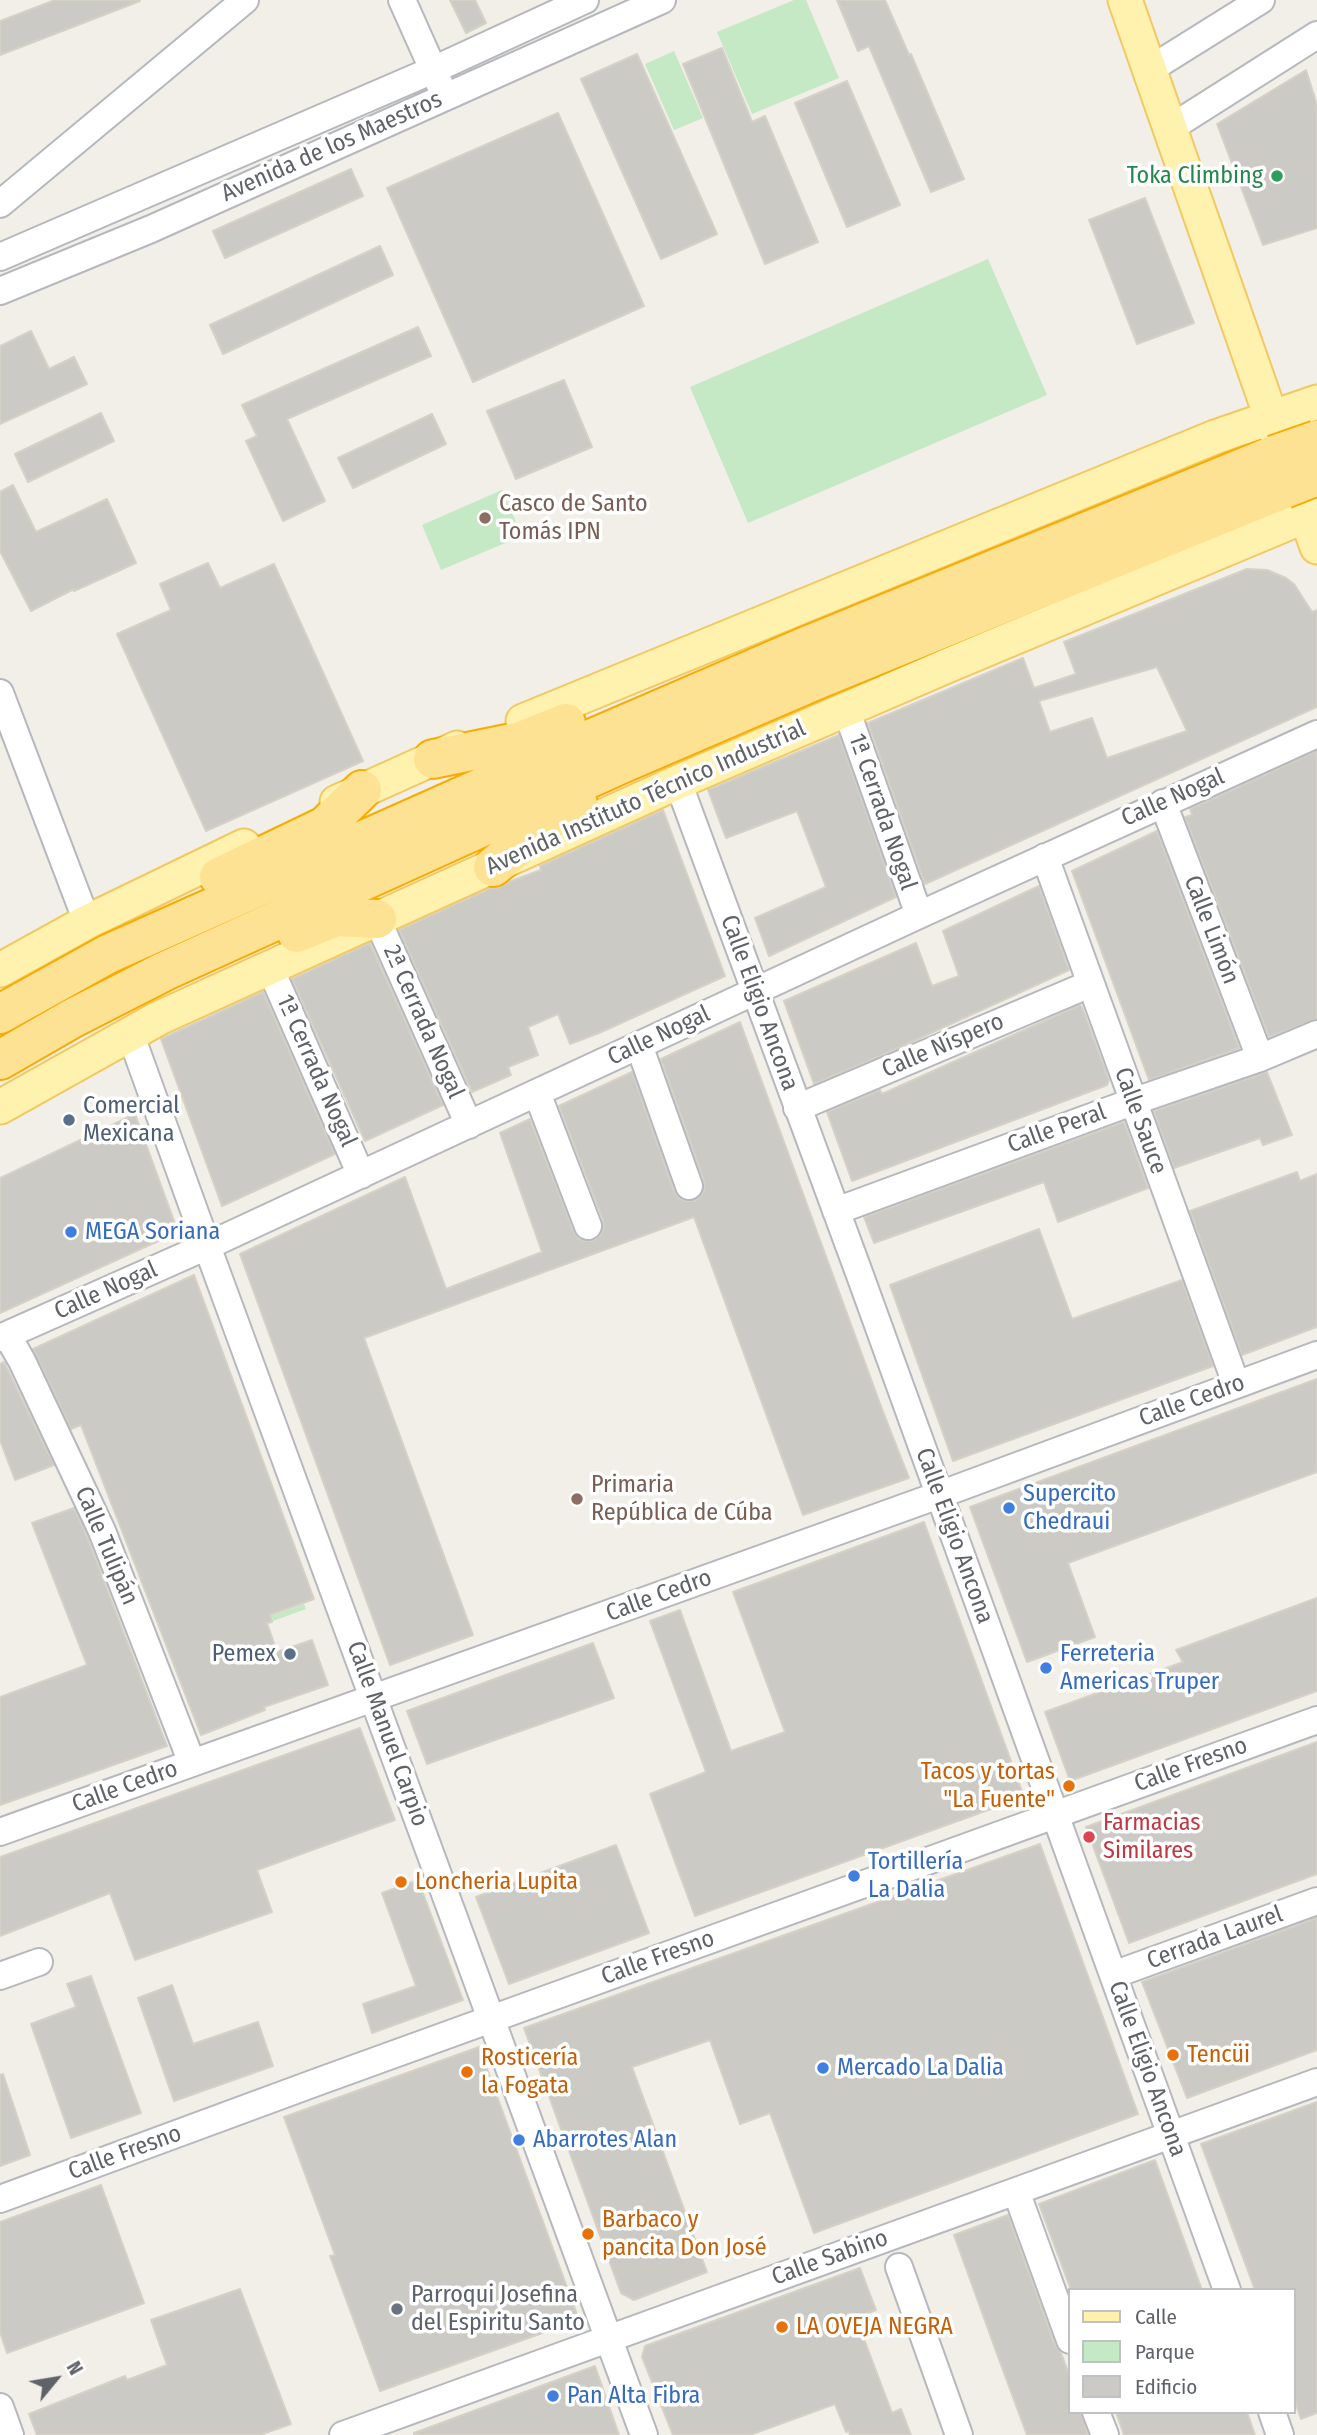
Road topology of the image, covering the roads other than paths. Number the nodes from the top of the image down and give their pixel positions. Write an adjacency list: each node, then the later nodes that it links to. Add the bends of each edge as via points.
1 (245, 0): 13 (street)
2 (401, 0): 8 (street)
3 (585, 0): 8 (street, Avenida de los Maestros)
4 (662, 0): 10 (street, Avenida de los Maestros)
5 (1125, 0): 9 (main road)
6 (1261, 0): 9 (street)
7 (1317, 35): 11 (street)
8 (433, 70): 10 (street); 12 (street, Avenida de los Maestros)
9 (1149, 70): 11 (main road)
10 (446, 96): 14 (street, Avenida de los Maestros)
11 (1169, 129): 18 (main road)
12 (136, 197): 14 (street); 15 (street, Avenida de los Maestros)
13 (0, 204)
14 (151, 229): 16 (street, Avenida de los Maestros)
15 (0, 257)
16 (0, 291)
17 (1317, 402): 18 (main road)
18 (1271, 417): 21 (main road); 29 (main road)
19 (1317, 439): 22 (highway, bridge)
20 (1317, 476): 22 (highway, bridge)
21 (1311, 514): 23 (main road); 26 (main road, Avenida Instituto Técnico Industrial)
22 (1105, 543): 24 (highway)
23 (1317, 547)
24 (765, 683): 29 (highway, via 704,665 521,741); 34 (highway, via 735,733 561,811); 38 (highway, via 572,747); 41 (highway, via 582,782)
25 (3, 708): 28 (street)
26 (846, 709): 30 (main road, Avenida Instituto Técnico Industrial); 35 (street, 1ª Cerrada Nogal)
27 (1317, 734): 32 (street, Calle Nogal)
28 (11, 756): 37 (street)
29 (433, 758): 31 (main road)
30 (678, 782): 34 (main road, Avenida Instituto Técnico Industrial); 43 (street, Calle Eligio Ancona)
31 (362, 790): 37 (main road); 38 (highway, via 325,826 146,911)
32 (1163, 803): 33 (street, Calle Nogal); 48 (street, Calle Limón)
33 (1045, 858): 35 (street, Calle Nogal); 42 (street, Calle Sauce)
34 (493, 867): 36 (main road, Avenida Instituto Técnico Industrial)
35 (919, 915): 43 (street, Calle Nogal)
36 (377, 919): 39 (main road, Avenida Instituto Técnico Industrial); 41 (highway, via 335,917 231,962); 54 (street, 2ª Cerrada Nogal)
37 (87, 922): 40 (main road)
38 (108, 954): 44 (highway)
39 (270, 968): 45 (main road, Avenida Instituto Técnico Industrial); 55 (street, 1ª Cerrada Nogal)
40 (0, 970)
41 (165, 971): 49 (highway)
42 (1090, 984): 51 (street, Calle Sauce); 53 (street, Calle Níspero)
43 (756, 992): 47 (street, Calle Nogal); 53 (street, Calle Eligio Ancona)
44 (0, 1014)
45 (130, 1034): 52 (main road, Avenida Instituto Técnico Industrial); 59 (street, Calle Manuel Carpio)
46 (1317, 1034): 48 (street, Calle Peral)
47 (639, 1045): 50 (street, Calle Nogal); 56 (street)
48 (1259, 1058): 51 (street, Calle Peral)
49 (0, 1060)
50 (537, 1093): 54 (street, Calle Nogal); 58 (street)
51 (1132, 1102): 57 (street, Calle Peral); 62 (street, Calle Sauce)
52 (0, 1107)
53 (797, 1108): 57 (street, Calle Eligio Ancona)
54 (469, 1125): 55 (street, Calle Nogal)
55 (361, 1175): 59 (street, Calle Nogal)
56 (690, 1186)
57 (836, 1211): 63 (street, Calle Eligio Ancona)
58 (588, 1226)
59 (206, 1246): 60 (street, Calle Nogal); 64 (street, Calle Manuel Carpio)
60 (4, 1337): 66 (street, Calle Tulipán, via 22,1361 102,1531)
61 (1317, 1355): 62 (street, Calle Cedro)
62 (1236, 1384): 63 (street, Calle Cedro)
63 (939, 1495): 64 (street, Calle Cedro); 67 (street, Calle Eligio Ancona)
64 (373, 1699): 66 (street, Calle Cedro); 73 (street, Calle Manuel Carpio)
65 (1317, 1720): 67 (street, Calle Fresno)
66 (192, 1763): 68 (street, Calle Cedro)
67 (1056, 1814): 71 (street, Calle Eligio Ancona); 73 (street, Calle Fresno)
68 (0, 1832)
69 (1317, 1901): 71 (street, Cerrada Laurel)
70 (39, 1962): 72 (street)
71 (1113, 1975): 75 (street, Calle Eligio Ancona)
72 (0, 1976)
73 (492, 2019): 77 (street, Calle Fresno); 81 (street, Calle Manuel Carpio)
74 (1317, 2082): 75 (street, Calle Sabino)
75 (1171, 2135): 76 (street, Calle Sabino); 79 (street, Calle Eligio Ancona)
76 (1016, 2191): 80 (street); 81 (street, Calle Sabino)
77 (0, 2199)
78 (899, 2267): 88 (street)
79 (1226, 2288)
80 (1068, 2334)
81 (608, 2340): 86 (street, Calle Sabino); 87 (street, Calle Manuel Carpio)
82 (0, 2407): 85 (street)
83 (1097, 2414): 89 (street)
84 (1273, 2414): 90 (street)
85 (10, 2435)
86 (342, 2435)
87 (644, 2435)
88 (959, 2435)
89 (1105, 2435)
90 (1280, 2435)

